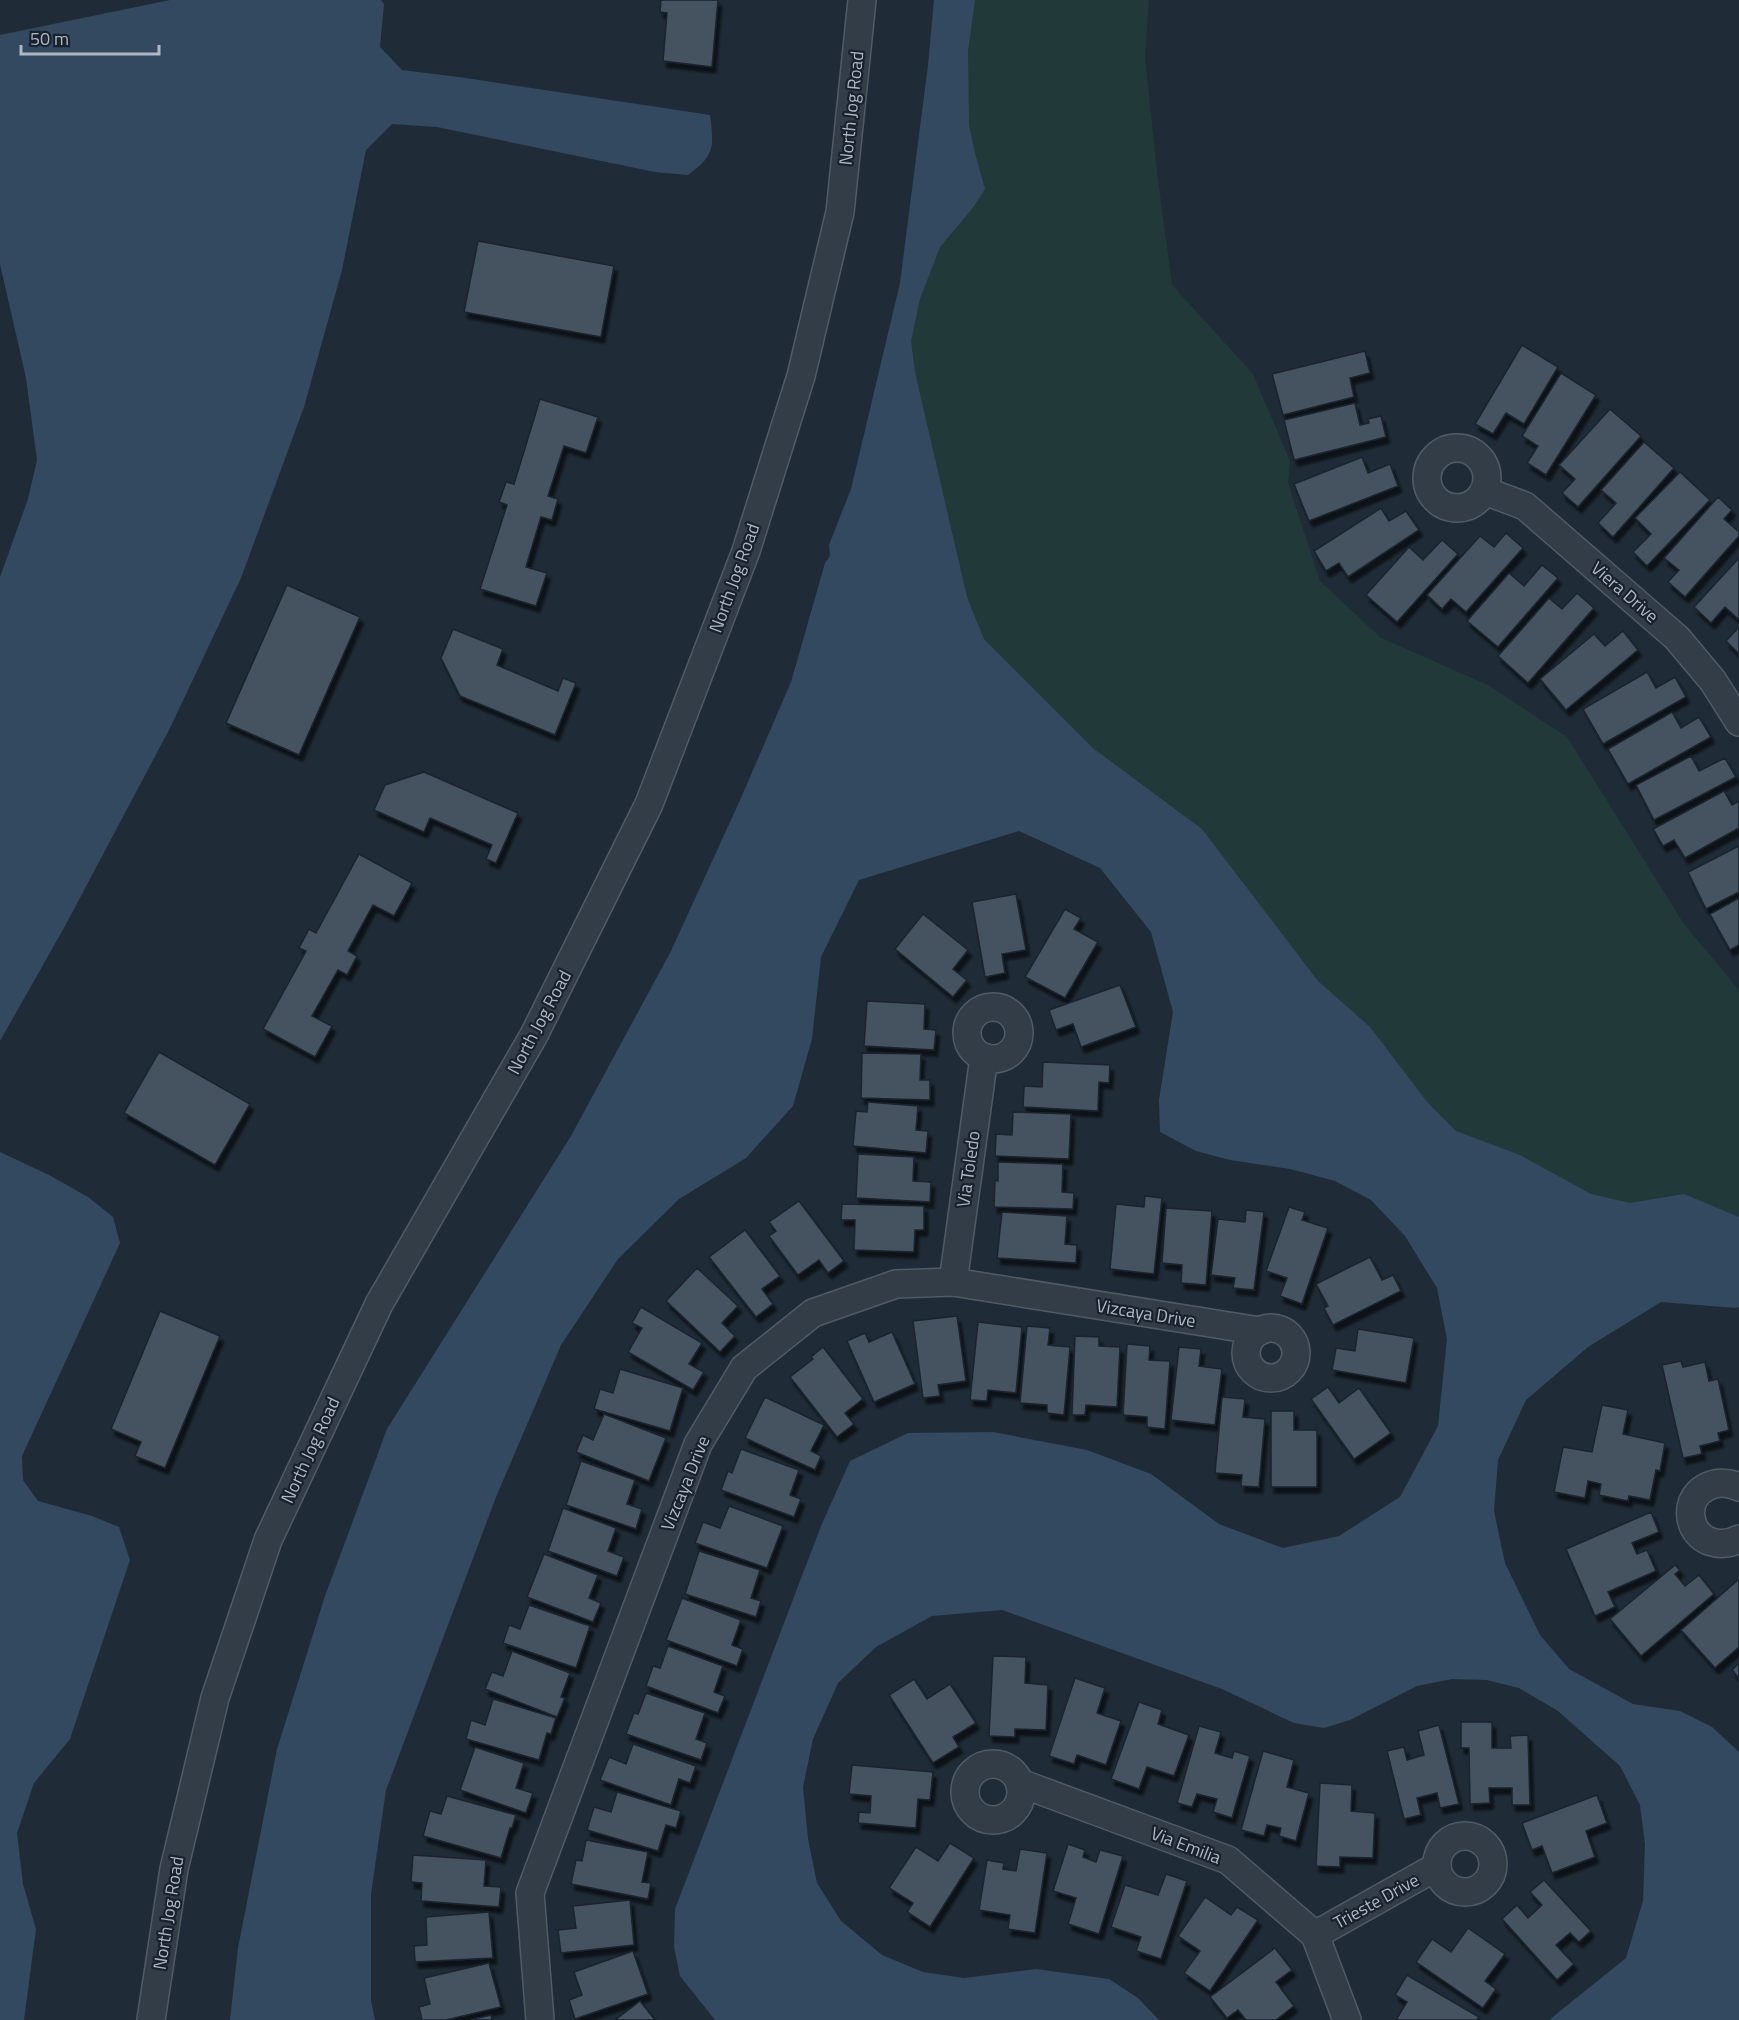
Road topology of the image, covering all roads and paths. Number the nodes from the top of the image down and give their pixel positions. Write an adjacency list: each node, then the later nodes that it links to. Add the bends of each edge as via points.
1 (862, 0): 12 (street, North Jog Road, via 840,212 801,376 746,551 649,804 534,1035 379,1305 268,1540 215,1698 174,1869)
2 (1485, 491): 3 (street, Viera Drive, via 1525,506 1677,638 1713,681)
3 (1739, 722)
4 (984, 1057): 5 (street, Via Toledo)
5 (952, 1282): 6 (street, Vizcaya Drive); 13 (street, Vizcaya Drive, via 896,1284 813,1313 744,1368 698,1444 530,1893)
6 (1260, 1331)
7 (1739, 1487): 8 (street, via 1719,1482 1701,1490 1691,1507 1694,1528 1701,1537 1721,1545)
8 (1739, 1539)
9 (1020, 1783): 11 (street, Via Emilia, via 1228,1860)
10 (1436, 1867): 11 (street, Trieste Drive)
11 (1315, 1935): 14 (street, Via Emilia)
12 (151, 2020)
13 (540, 2020)
14 (1347, 2020)

